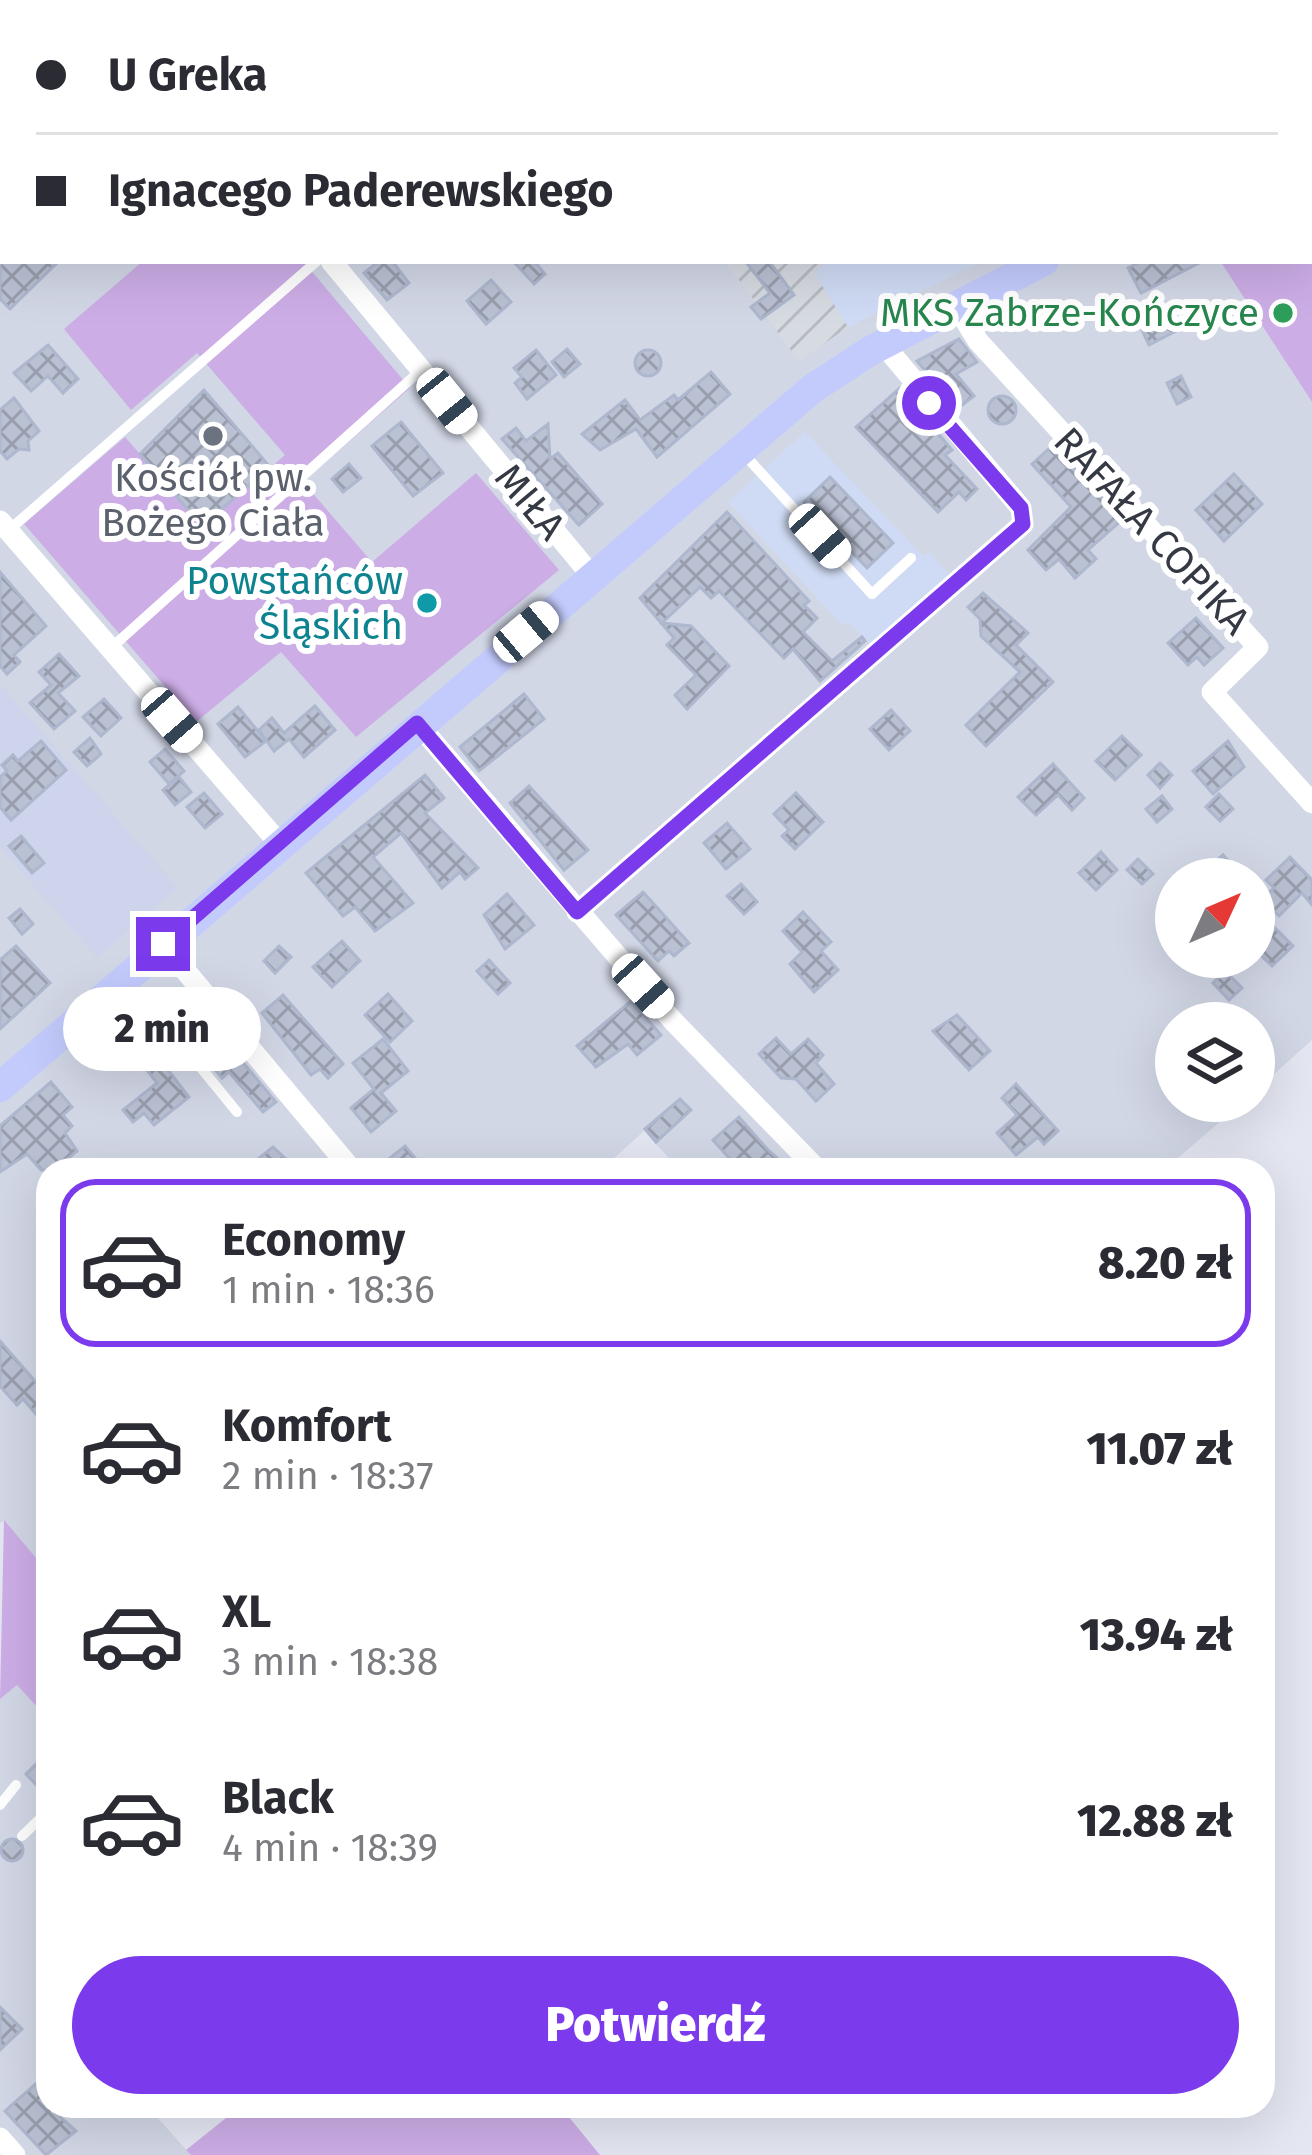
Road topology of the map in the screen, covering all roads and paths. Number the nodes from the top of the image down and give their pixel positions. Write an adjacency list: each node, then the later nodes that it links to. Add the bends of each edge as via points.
1 (313, 264): 8 (lane)
2 (334, 264): 6 (street, MIŁA)
3 (1038, 264): 4 (main road)
4 (956, 306): 5 (main road); 13 (street, RAFAŁA COPIKA, via 978,341 1258,647 1212,692)
5 (883, 344): 7 (main road, via 812,389); 15 (street, via 1021,508 1023,524)
6 (421, 370): 10 (street, MIŁA); 11 (lane)
7 (740, 450): 9 (lane, via 872,594); 10 (main road)
8 (4, 525): 11 (street)
9 (911, 558)
10 (592, 576): 12 (main road)
11 (110, 648): 14 (street)
12 (417, 723): 14 (main road); 15 (street)
13 (1312, 803)
14 (279, 843): 16 (main road)
15 (577, 912): 21 (street)
16 (163, 944): 17 (street); 18 (main road)
17 (223, 1016): 19 (lane, via 184,1047); 20 (street)
18 (0, 1087)
19 (237, 1112)
20 (342, 1158)
21 (807, 1158)
22 (16, 1785): 23 (lane)
23 (0, 1804)
24 (36, 1823): 25 (lane)
25 (22, 1836)
26 (0, 2138): 27 (street)
27 (15, 2155)

